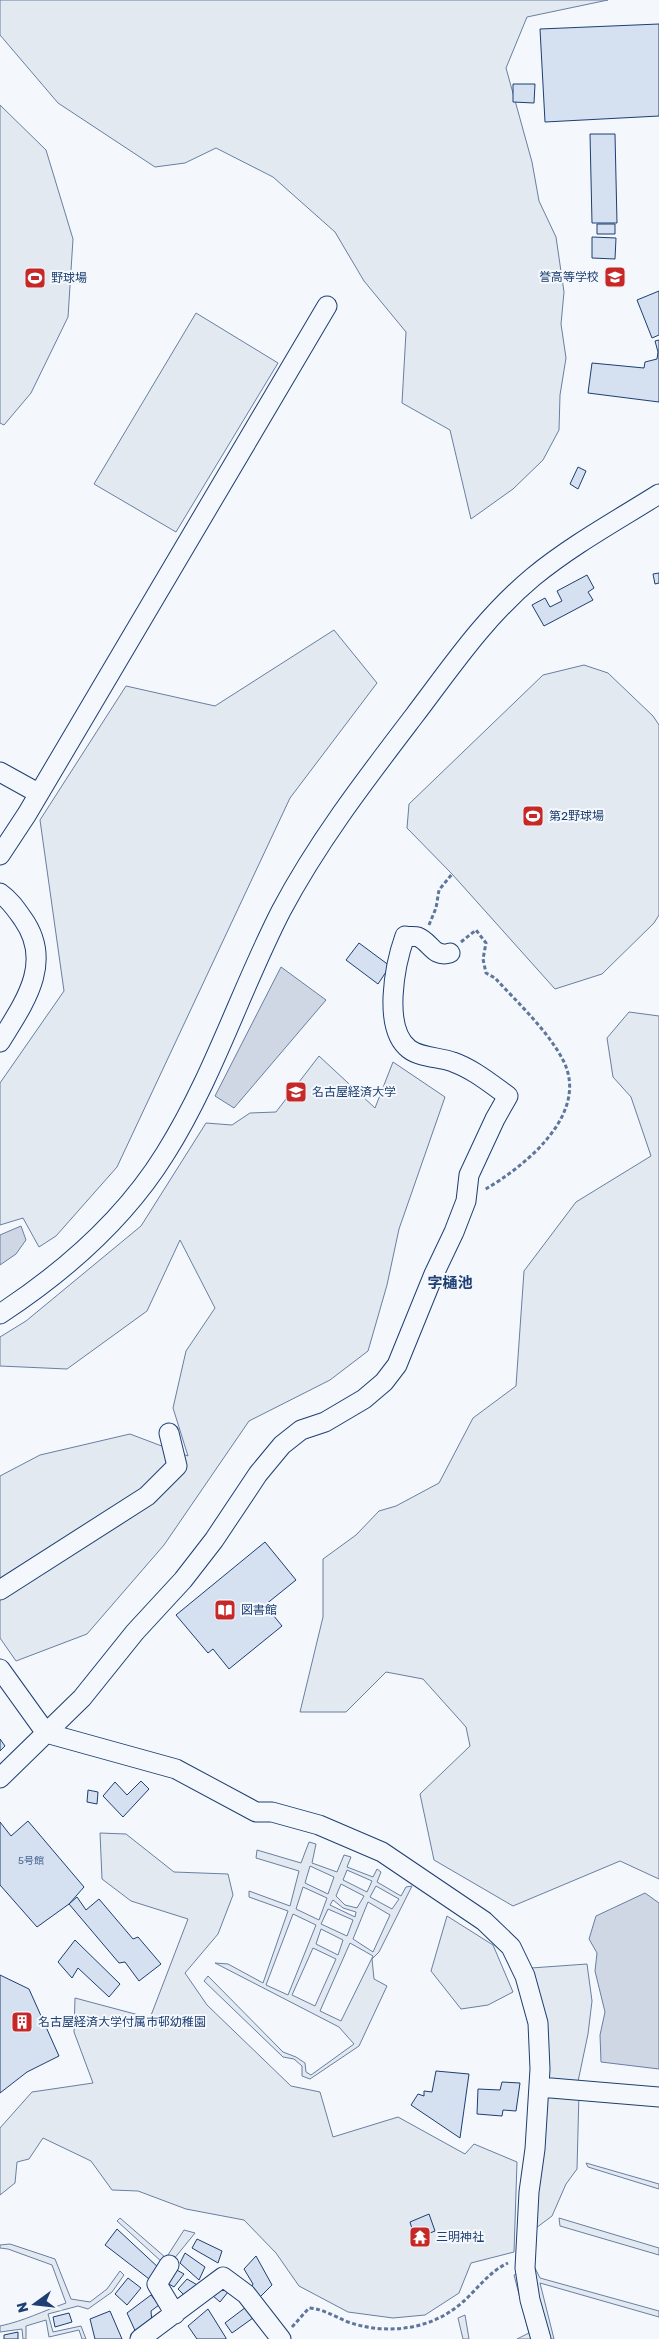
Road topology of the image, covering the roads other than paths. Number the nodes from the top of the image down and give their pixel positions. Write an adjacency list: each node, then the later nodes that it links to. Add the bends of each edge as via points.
1 (327, 306): 4 (street)
2 (659, 494): 9 (street, via 561,555 478,631 318,847 280,913 213,1063 165,1155 112,1223 78,1256)
3 (0, 772): 4 (street)
4 (38, 793): 5 (street)
5 (0, 855)
6 (0, 893): 8 (street, via 8,898 29,927 36,966 30,989)
7 (450, 953): 13 (street, via 443,955 433,951 419,938 405,936 393,1010 397,1033 409,1049 453,1062 508,1096 469,1175 466,1201 397,1366 364,1399 325,1422 301,1430 282,1445 184,1580 135,1632 82,1698)
8 (0, 1042)
9 (0, 1314)
10 (169, 1433): 11 (street, via 177,1466 147,1496)
11 (0, 1590)
12 (0, 1669): 13 (street)
13 (46, 1733): 14 (street); 15 (street, via 176,1769 256,1812 272,1812 319,1825 382,1852 477,1916 511,1947 525,1976 538,2023)
14 (0, 1778)
15 (539, 2087): 16 (street); 21 (street, via 528,2192 525,2268)
16 (659, 2097)
17 (169, 2265): 18 (street, via 157,2284)
18 (175, 2314): 19 (street, via 223,2277 246,2294); 20 (street)
19 (284, 2336)
20 (140, 2339)
21 (541, 2339)

